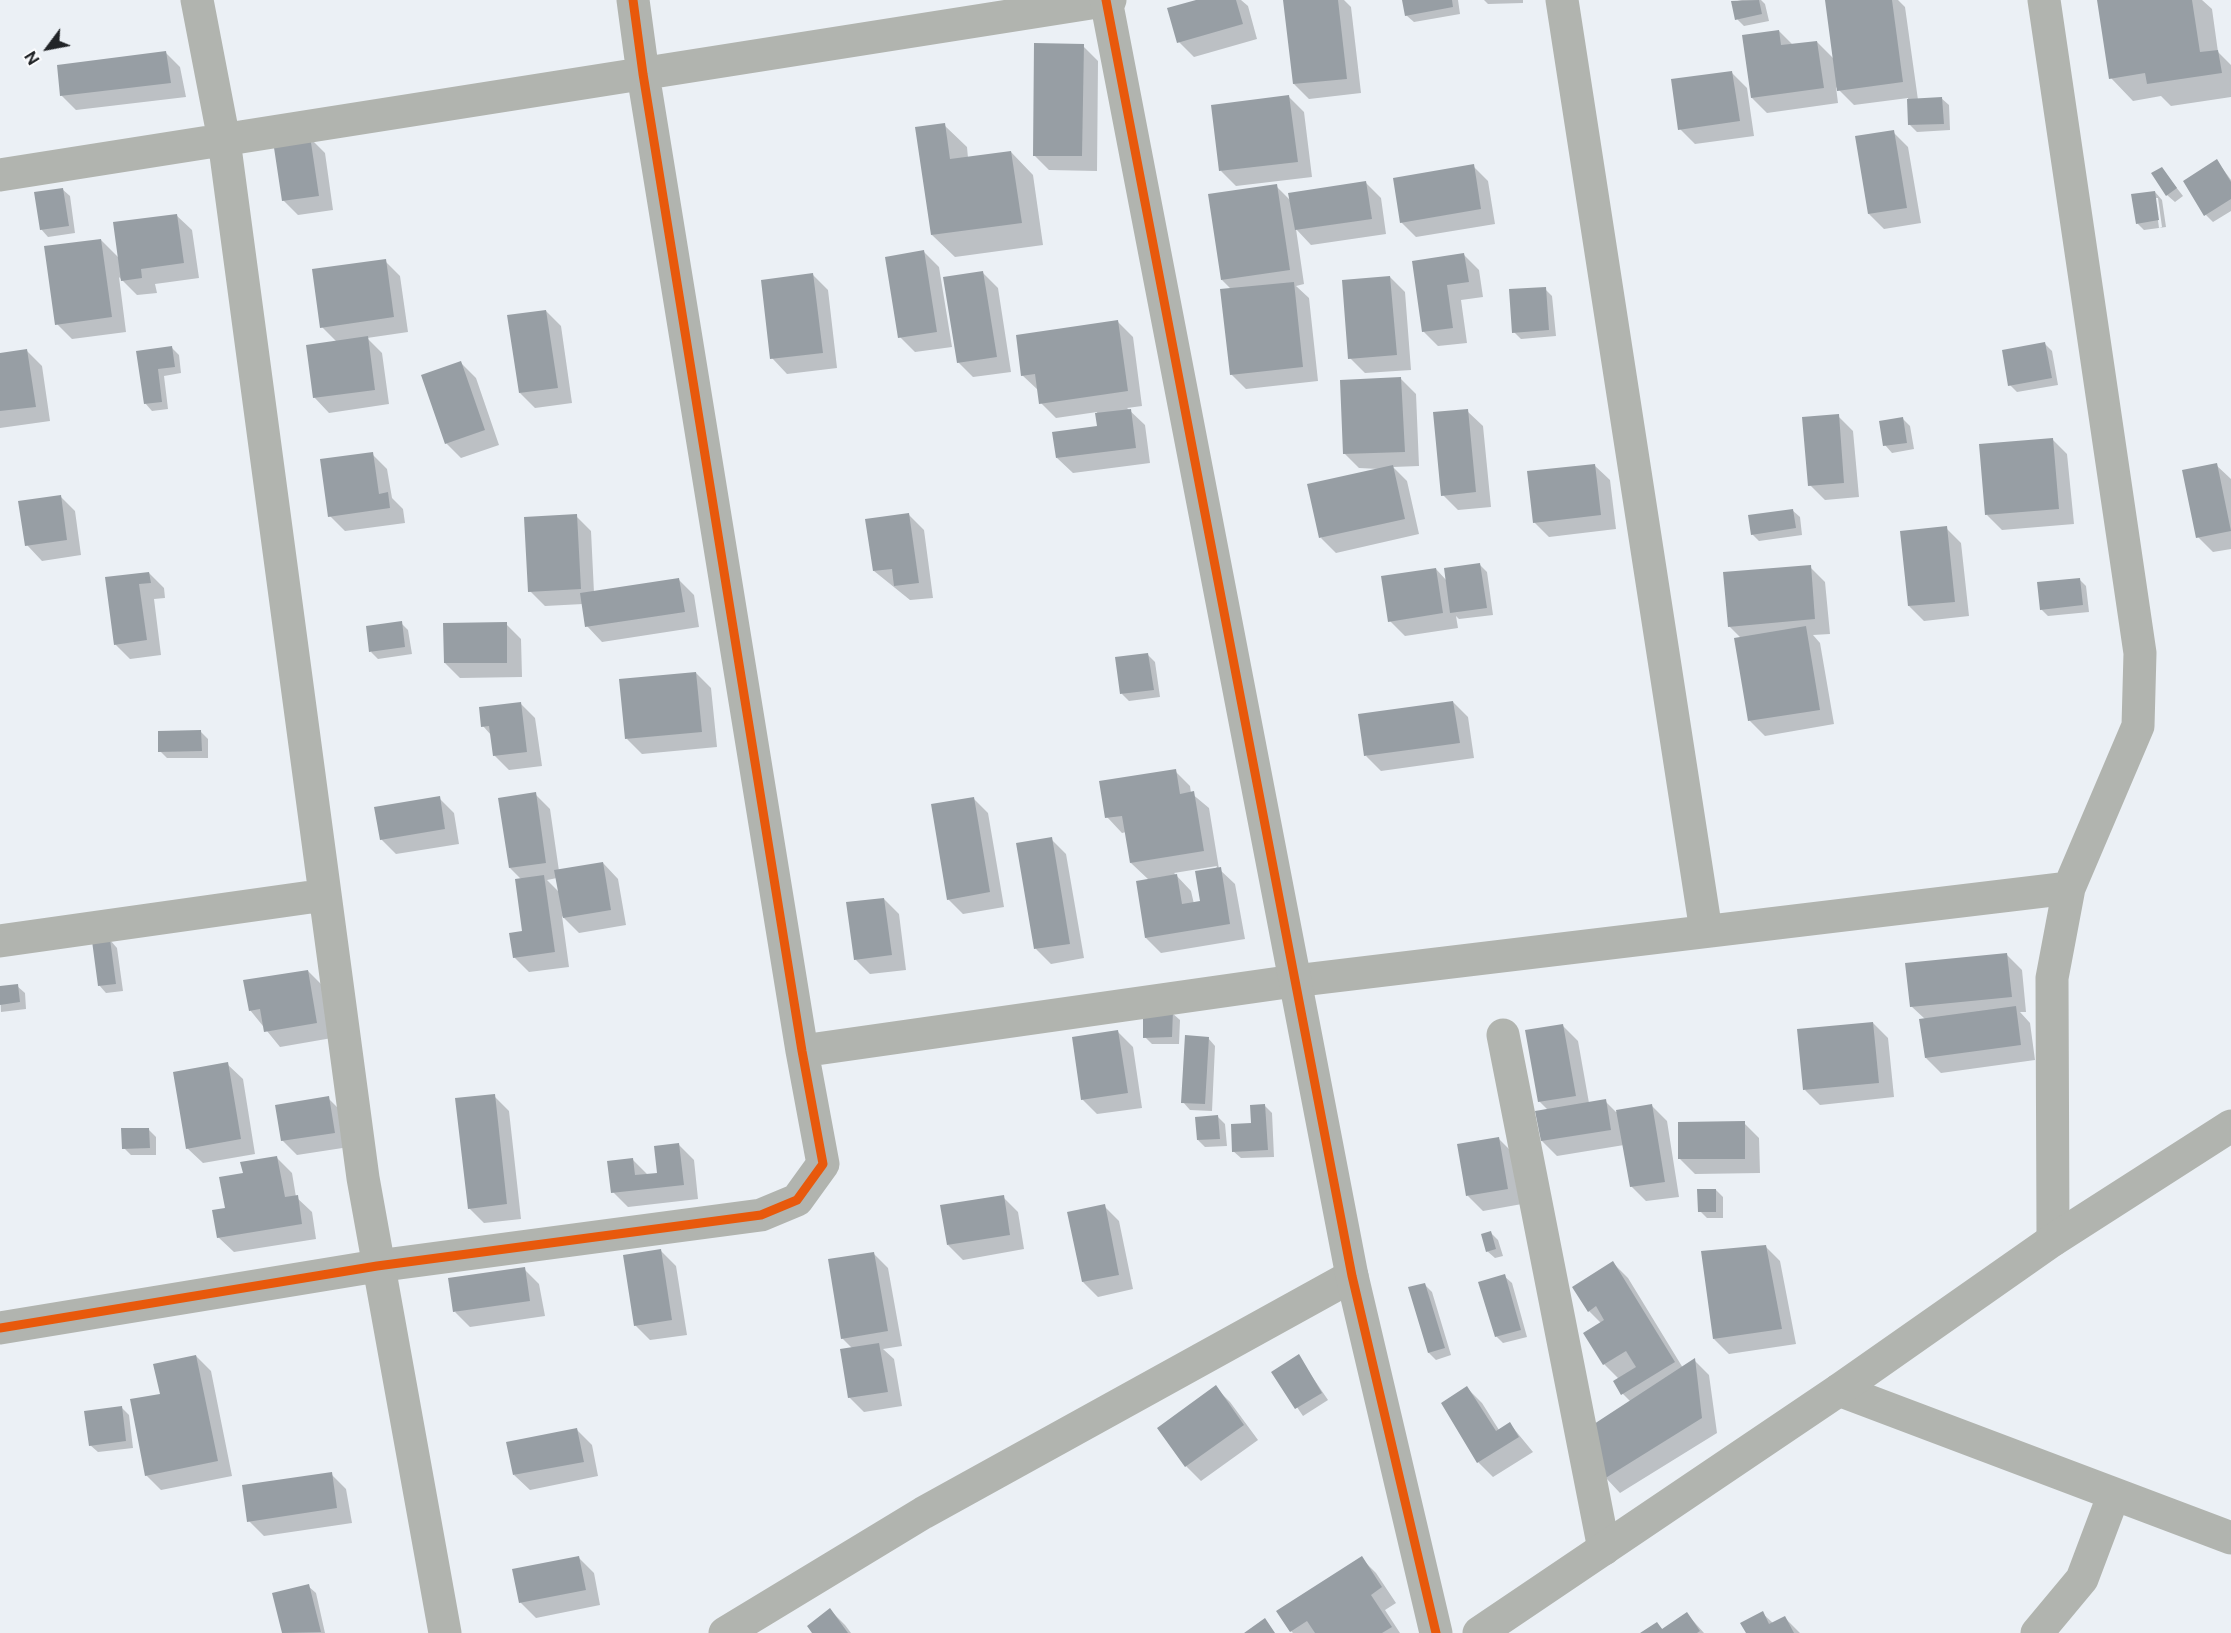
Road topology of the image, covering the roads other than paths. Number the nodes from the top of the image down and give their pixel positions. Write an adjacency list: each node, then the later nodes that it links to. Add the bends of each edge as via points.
1 (197, 0): 7 (street)
2 (633, 0): 6 (street)
3 (1108, 0): 6 (street); 13 (street)
4 (1562, 0): 11 (street)
5 (2044, 0): 9 (street, via 2140,653 2138,726)
6 (643, 74): 7 (street); 15 (street)
7 (224, 140): 8 (street); 10 (street)
8 (0, 175)
9 (2069, 888): 11 (street); 17 (street, via 2052,978)
10 (325, 895): 12 (street); 18 (street)
11 (1706, 932): 13 (street)
12 (0, 941)
13 (1294, 981): 15 (street); 19 (street)
14 (1503, 1035): 24 (street)
15 (802, 1051): 18 (street, via 823,1164 797,1200 761,1215)
16 (2231, 1126): 17 (street)
17 (2053, 1240): 21 (street)
18 (377, 1266): 20 (street); 25 (street)
19 (1352, 1276): 26 (street, via 923,1513); 27 (street)
20 (0, 1328)
21 (1839, 1390): 22 (street); 24 (street)
22 (2114, 1494): 23 (street); 29 (street, via 2082,1579)
23 (2231, 1538)
24 (1604, 1549): 28 (street)
25 (445, 1633)
26 (724, 1633)
27 (1436, 1633)
28 (1479, 1633)
29 (2037, 1633)

